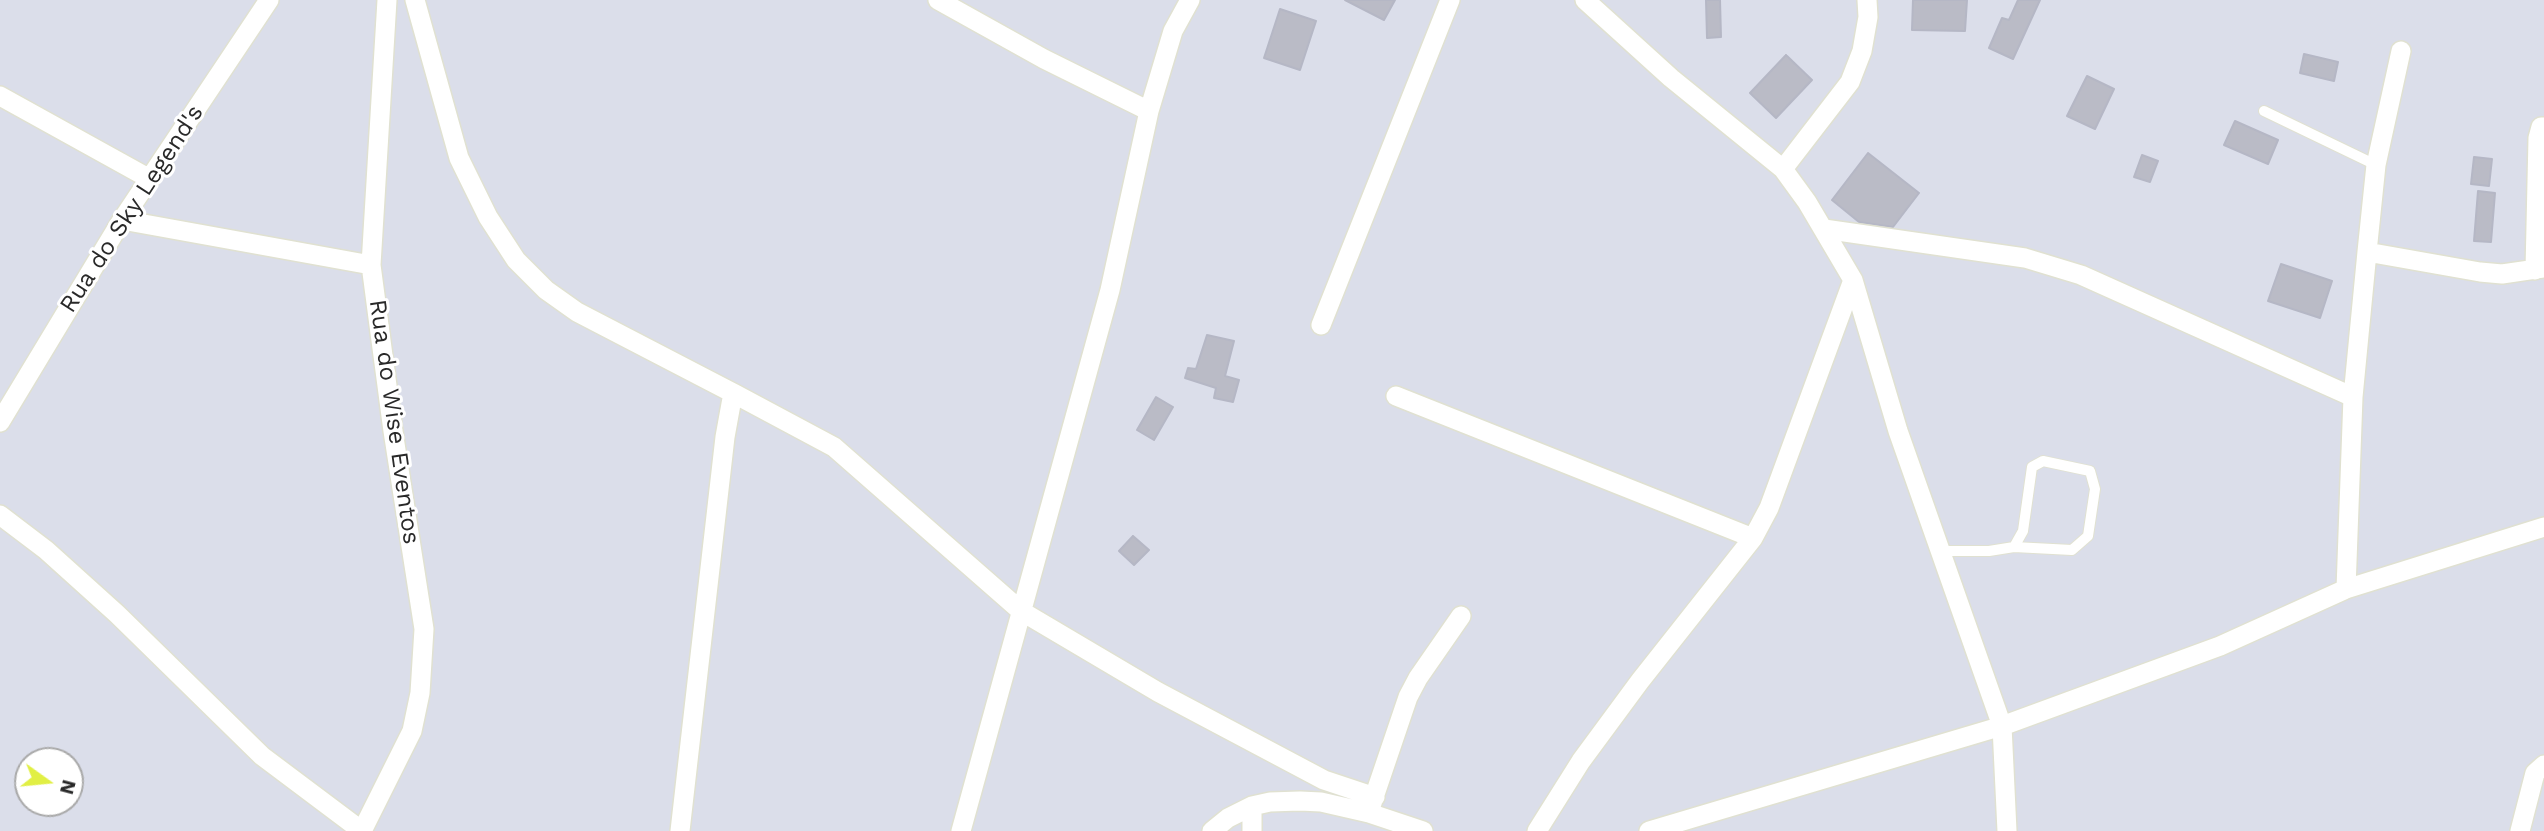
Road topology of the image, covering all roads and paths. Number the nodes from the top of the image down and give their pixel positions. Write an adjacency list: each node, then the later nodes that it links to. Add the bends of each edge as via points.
1 (269, 0): 16 (street, Rua do Sky Legend's)
2 (387, 0): 20 (street, Rua do Wise Eventos)
3 (415, 0): 24 (street, via 459,158 516,260 577,312)
4 (938, 0): 11 (street)
5 (1190, 0): 11 (street, via 1173,31)
6 (1450, 0): 23 (street)
7 (1585, 0): 15 (street)
8 (1867, 0): 15 (street, via 1862,51 1850,82)
9 (2401, 51): 14 (street)
10 (0, 96): 16 (street)
11 (1149, 111): 34 (street, via 1110,290)
12 (2264, 111): 14 (lane)
13 (2544, 127): 21 (street, via 2538,138)
14 (2376, 165): 19 (street)
15 (1783, 169): 18 (street)
16 (150, 179): 17 (street, Rua do Sky Legend's)
17 (122, 220): 20 (street); 27 (street, Rua do Sky Legend's)
18 (1824, 229): 22 (street); 26 (street, via 2025,258 2081,275)
19 (2367, 252): 21 (street, via 2480,272); 26 (street)
20 (371, 265): 40 (street, Rua do Wise Eventos, via 424,629 420,693 412,731)
21 (2540, 269)
22 (1853, 280): 30 (street, via 1769,508); 32 (street, via 1898,430)
23 (1321, 325)
24 (733, 394): 34 (street, via 834,447); 41 (street)
25 (1396, 396): 30 (street)
26 (2353, 397): 33 (street)
27 (0, 422)
28 (0, 514): 40 (street, via 107,605 262,756)
29 (2544, 527): 33 (street)
30 (1753, 538): 46 (street, via 1588,751)
31 (2014, 547): 31 (lane, via 2023,531 2032,467 2043,461 2090,471 2095,489 2088,536 2072,550); 32 (lane)
32 (1941, 551): 36 (street)
33 (2346, 589): 36 (street, via 2220,646)
34 (1021, 611): 38 (street, via 1158,692); 42 (street)
35 (1461, 616): 38 (street, via 1408,697)
36 (2002, 726): 47 (street); 48 (street)
37 (2544, 765): 49 (street, via 2535,773)
38 (1372, 805): 39 (street, via 1270,802); 45 (street)
39 (1252, 806): 43 (street); 44 (street)
40 (362, 831)
41 (680, 831)
42 (961, 831)
43 (1212, 831)
44 (1252, 831)
45 (1423, 831)
46 (1537, 831)
47 (1649, 831)
48 (2007, 831)
49 (2521, 831)

